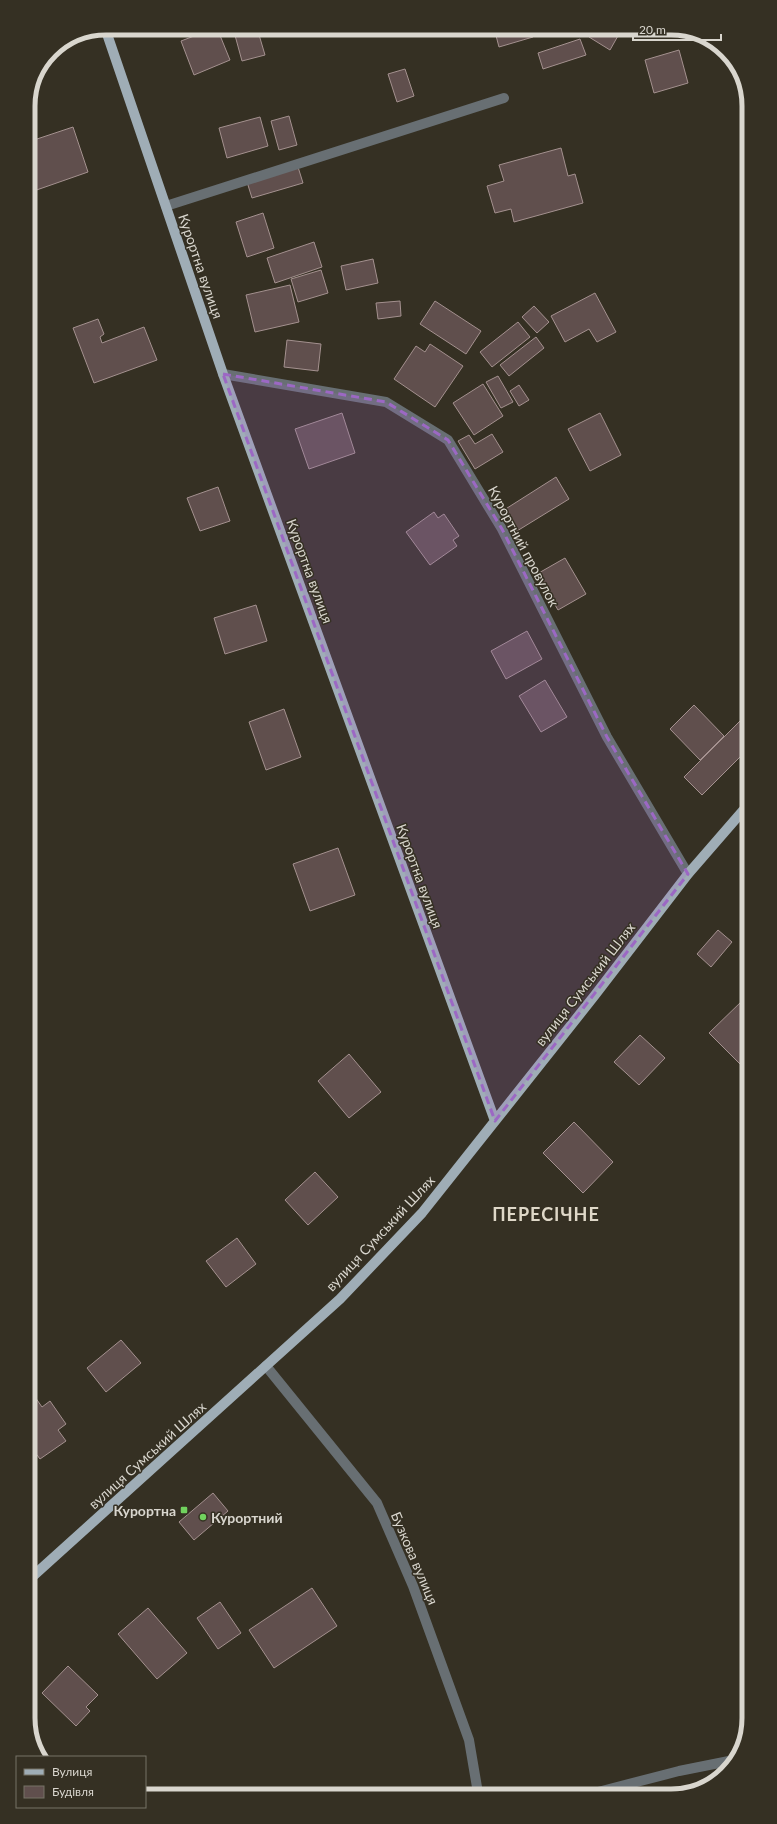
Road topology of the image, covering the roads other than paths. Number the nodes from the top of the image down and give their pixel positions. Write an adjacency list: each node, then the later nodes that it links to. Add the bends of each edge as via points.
1 (107, 35): 3 (main road, Курортна вулиця)
2 (504, 98): 3 (street)
3 (166, 206): 4 (main road, Курортна вулиця)
4 (223, 374): 6 (street, Курортний провулок, via 386,402 448,440 502,529 607,738); 7 (main road, Курортна вулиця)
5 (742, 812): 6 (main road, вулиця Сумський Шлях)
6 (688, 874): 7 (main road, вулиця Сумський Шлях)
7 (495, 1121): 8 (main road, вулиця Сумський Шлях, via 422,1213 340,1298)
8 (266, 1366): 9 (main road, вулиця Сумський Шлях); 11 (street, Бузкова вулиця, via 377,1503 413,1586 469,1740)
9 (35, 1574)
10 (727, 1761): 12 (street)
11 (477, 1789)
12 (609, 1789)

